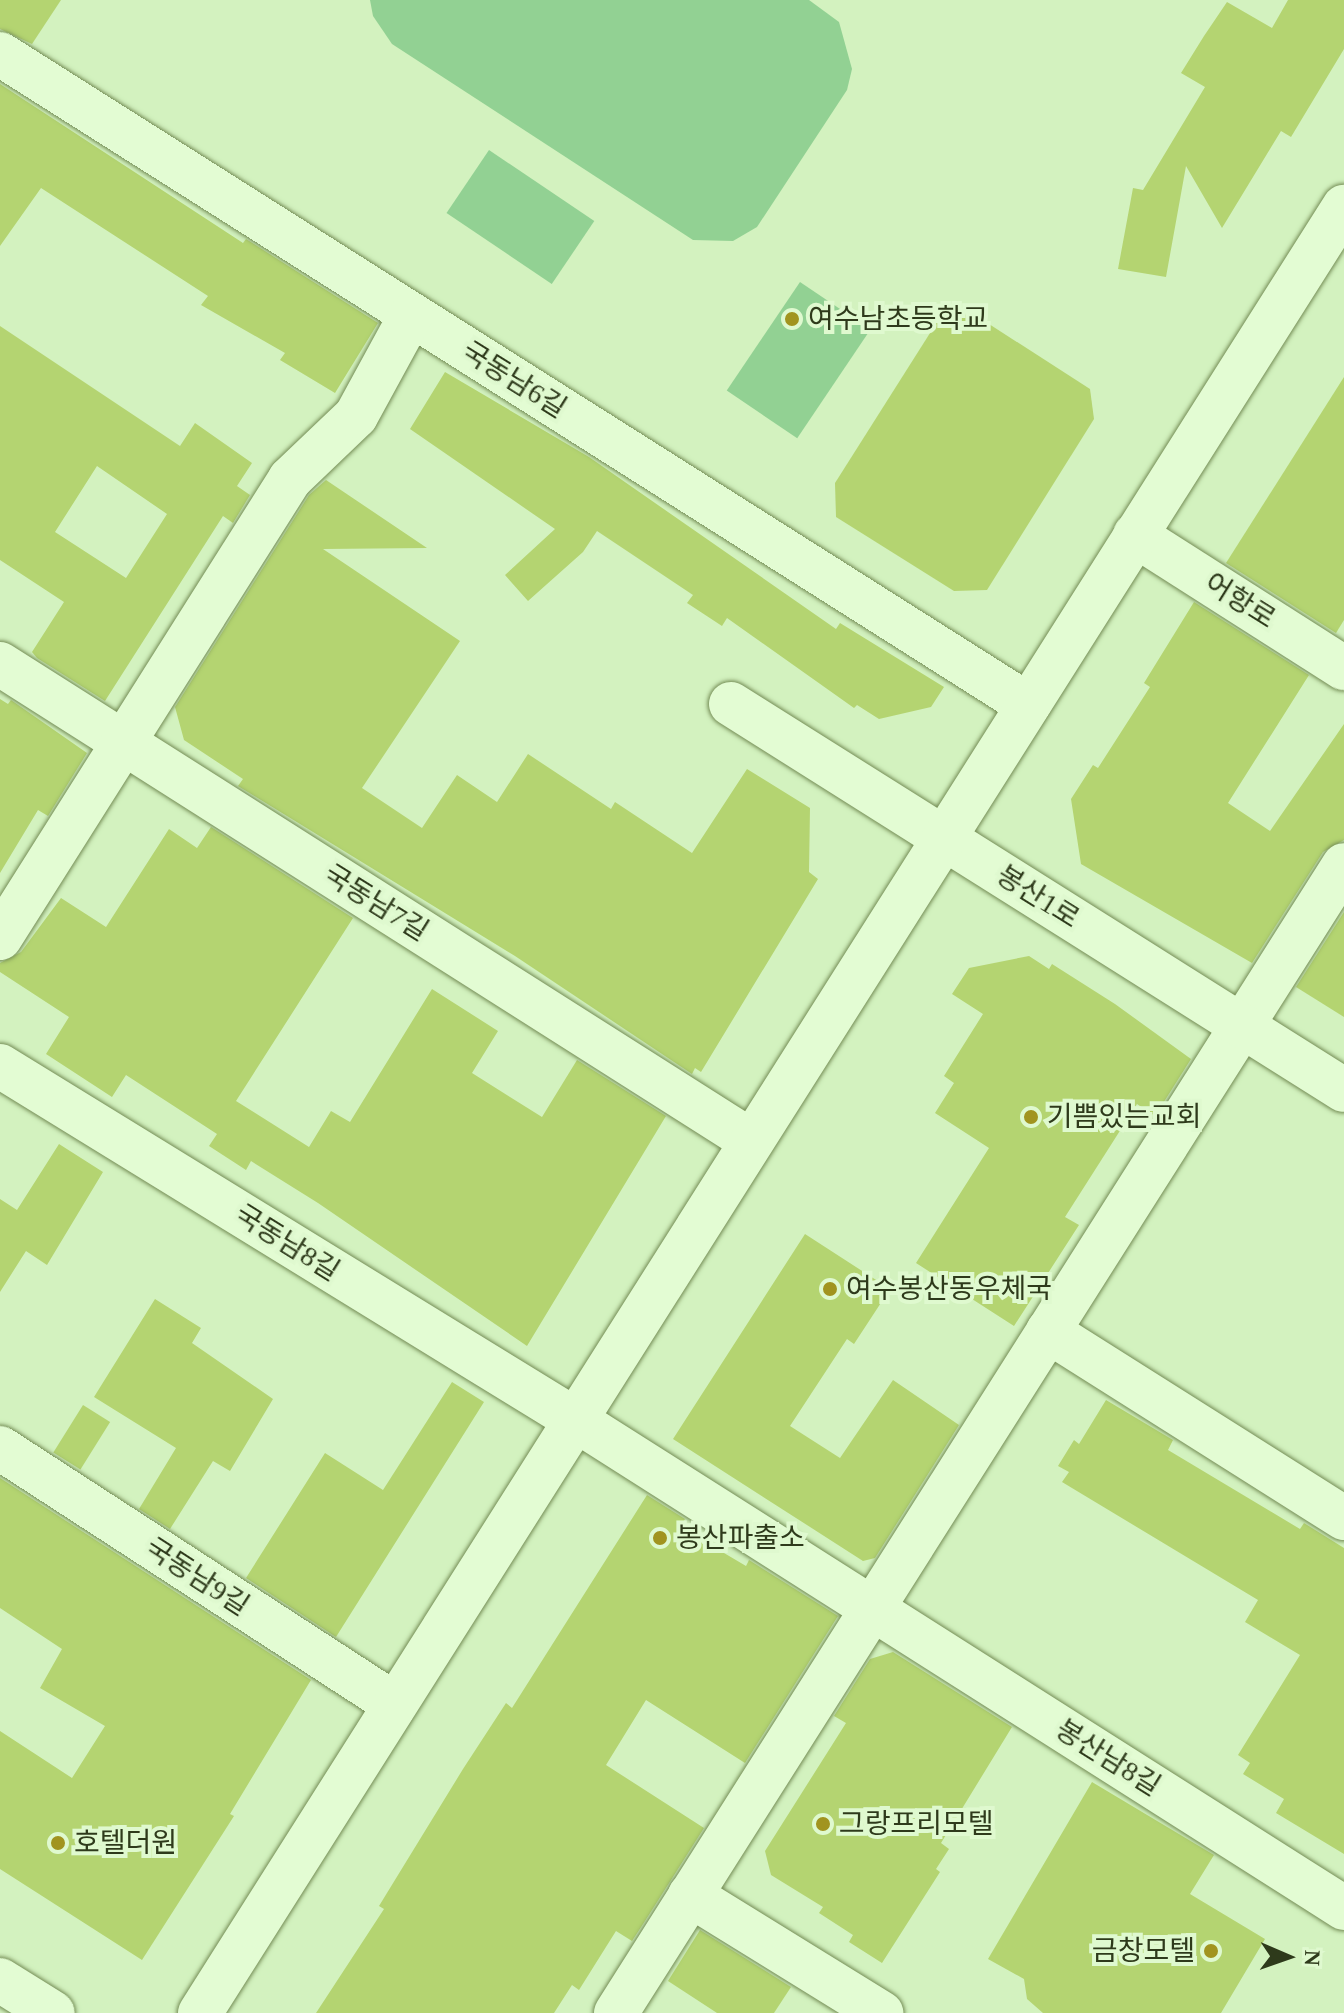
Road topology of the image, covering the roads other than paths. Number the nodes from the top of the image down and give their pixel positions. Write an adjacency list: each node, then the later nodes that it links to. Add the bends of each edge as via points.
1 (0, 54): 3 (street, 국동남6길)
2 (1344, 207): 4 (street)
3 (411, 315): 8 (street, 국동남6길); 9 (street, via 356,416 290,479)
4 (1135, 535): 6 (street, 어항로); 8 (street)
5 (0, 664): 9 (street, 국동남7길)
6 (1344, 668)
7 (731, 704): 10 (street, 봉산1로)
8 (1028, 705): 10 (street)
9 (124, 743): 12 (street); 16 (street, 국동남7길)
10 (944, 837): 13 (street, 봉산1로); 16 (street)
11 (1344, 865): 13 (street)
12 (0, 938)
13 (1242, 1026): 15 (street, 봉산1로); 17 (street)
14 (0, 1066): 18 (street, 국동남8길)
15 (1344, 1090)
16 (751, 1141): 18 (street)
17 (1048, 1331): 20 (street); 21 (street)
18 (574, 1419): 21 (street, 국동남8길); 22 (street)
19 (0, 1448): 22 (street, 국동남9길)
20 (1344, 1518)
21 (872, 1608): 23 (street); 24 (street, 봉산남8길)
22 (395, 1705): 27 (street)
23 (690, 1895): 28 (street); 29 (street)
24 (1344, 1908)
25 (0, 1980): 26 (street)
26 (53, 2013)
27 (200, 2013)
28 (616, 2013)
29 (881, 2013)

